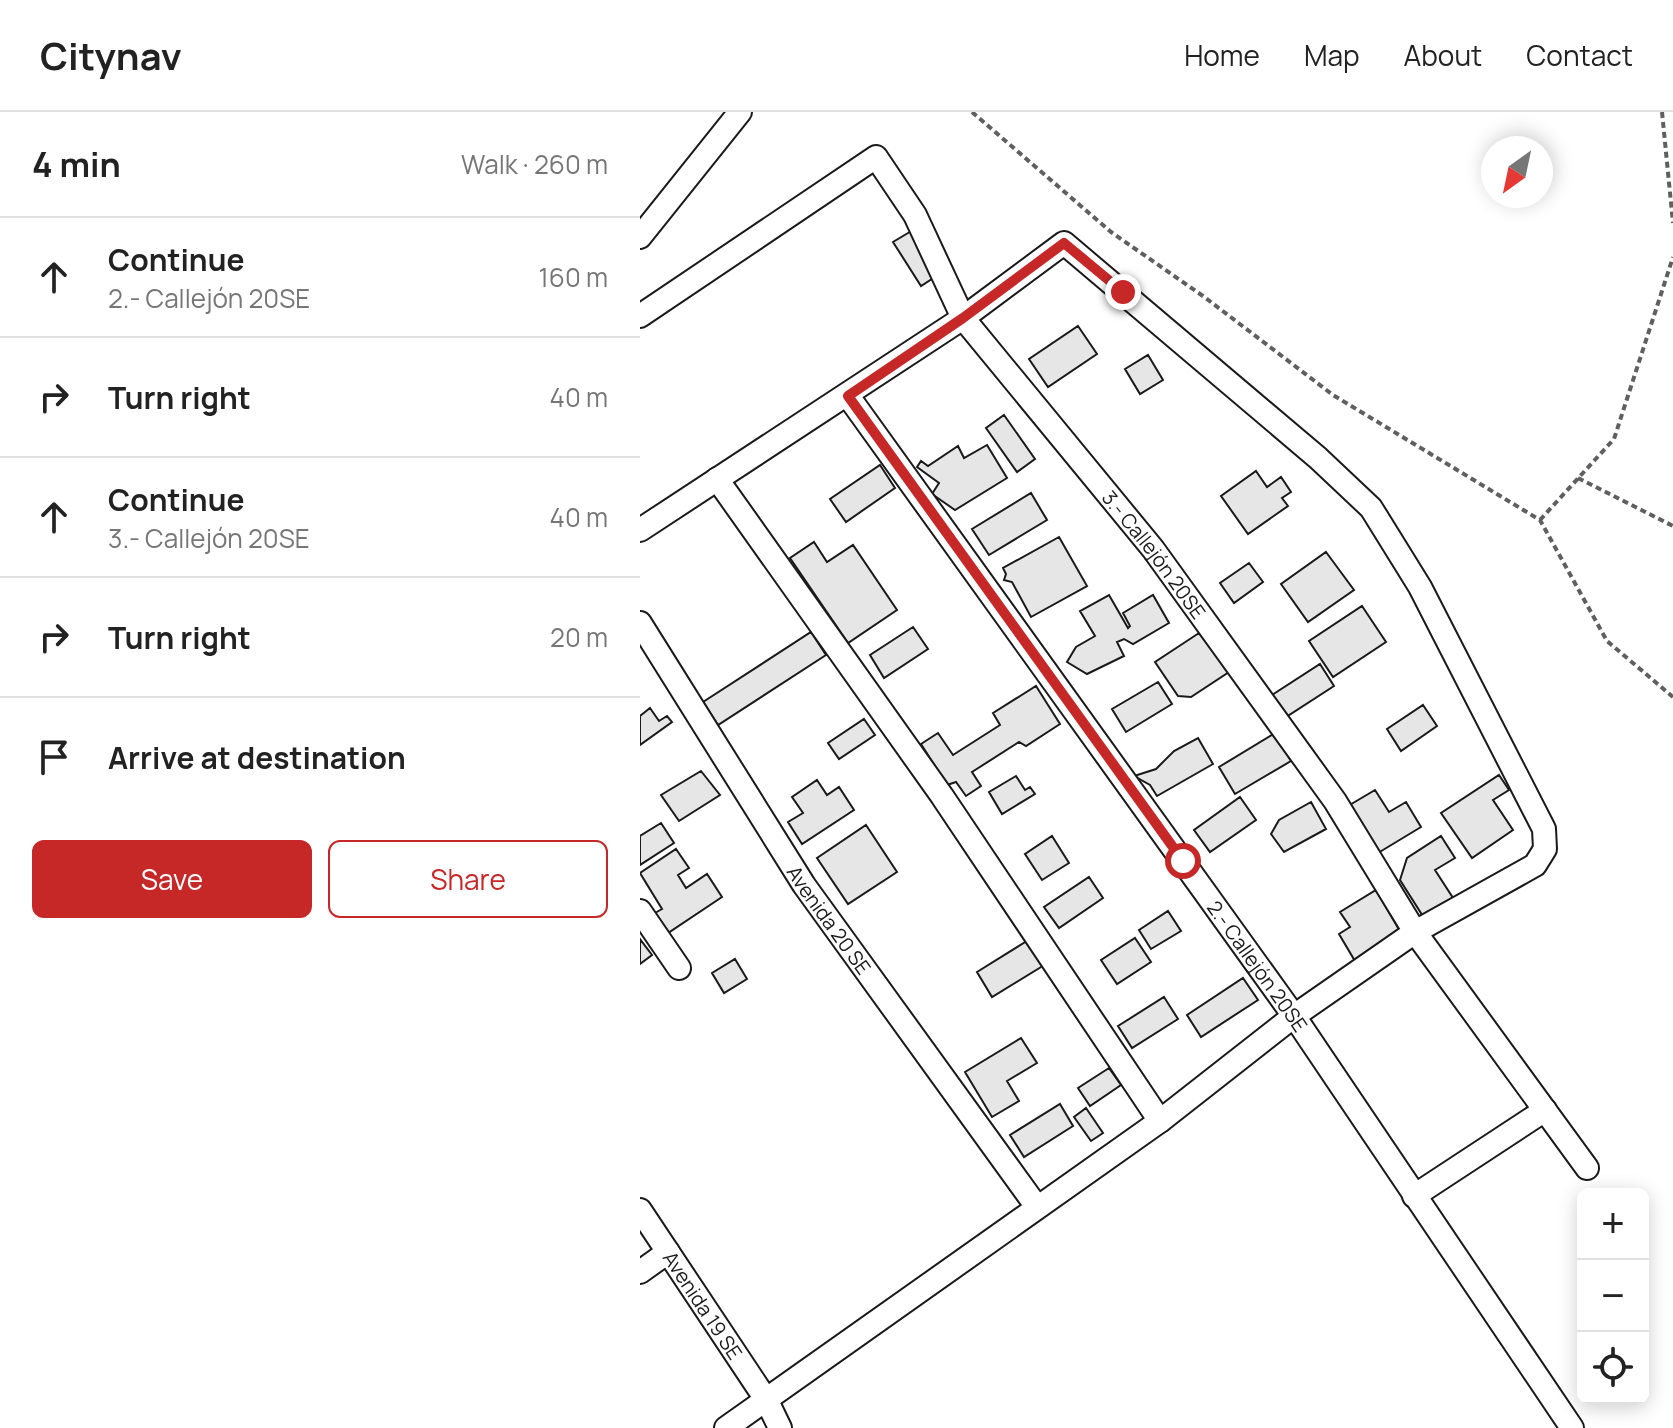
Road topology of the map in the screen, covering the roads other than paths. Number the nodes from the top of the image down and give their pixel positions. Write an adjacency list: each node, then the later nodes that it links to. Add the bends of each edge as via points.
1 (740, 112): 2 (street)
2 (640, 237)
3 (643, 307): 4 (street, 3.- Callejón 20SE, via 876,157 915,215)
4 (963, 318): 5 (street); 10 (street, 3.- Callejón 20SE, via 1153,549 1335,801); 10 (street, via 1064,243 1371,508 1420,587 1544,829 1545,849 1535,865)
5 (848, 396): 6 (street); 12 (street, 2.- Callejón 20SE)
6 (717, 479): 7 (street); 14 (street, via 942,796)
7 (640, 530)
8 (640, 623): 17 (street, Avenida 20 SE, via 804,885)
9 (640, 911): 11 (street)
10 (1415, 932): 12 (street); 13 (street, 3.- Callejón 20SE)
11 (679, 968)
12 (1294, 1016): 14 (street); 16 (street, 2.- Callejón 20SE)
13 (1545, 1110): 15 (street, 3.- Callejón 20SE); 16 (street)
14 (1160, 1121): 17 (street)
15 (1587, 1168)
16 (1414, 1196): 24 (street, 2.- Callejón 20SE)
17 (1037, 1207): 21 (street)
18 (640, 1210): 19 (street, Avenida 19 SE)
19 (668, 1252): 20 (street); 21 (street, Avenida 19 SE)
20 (640, 1272)
21 (767, 1401): 22 (street); 23 (street, Avenida 19 SE)
22 (726, 1428)
23 (780, 1428)
24 (1572, 1428)

